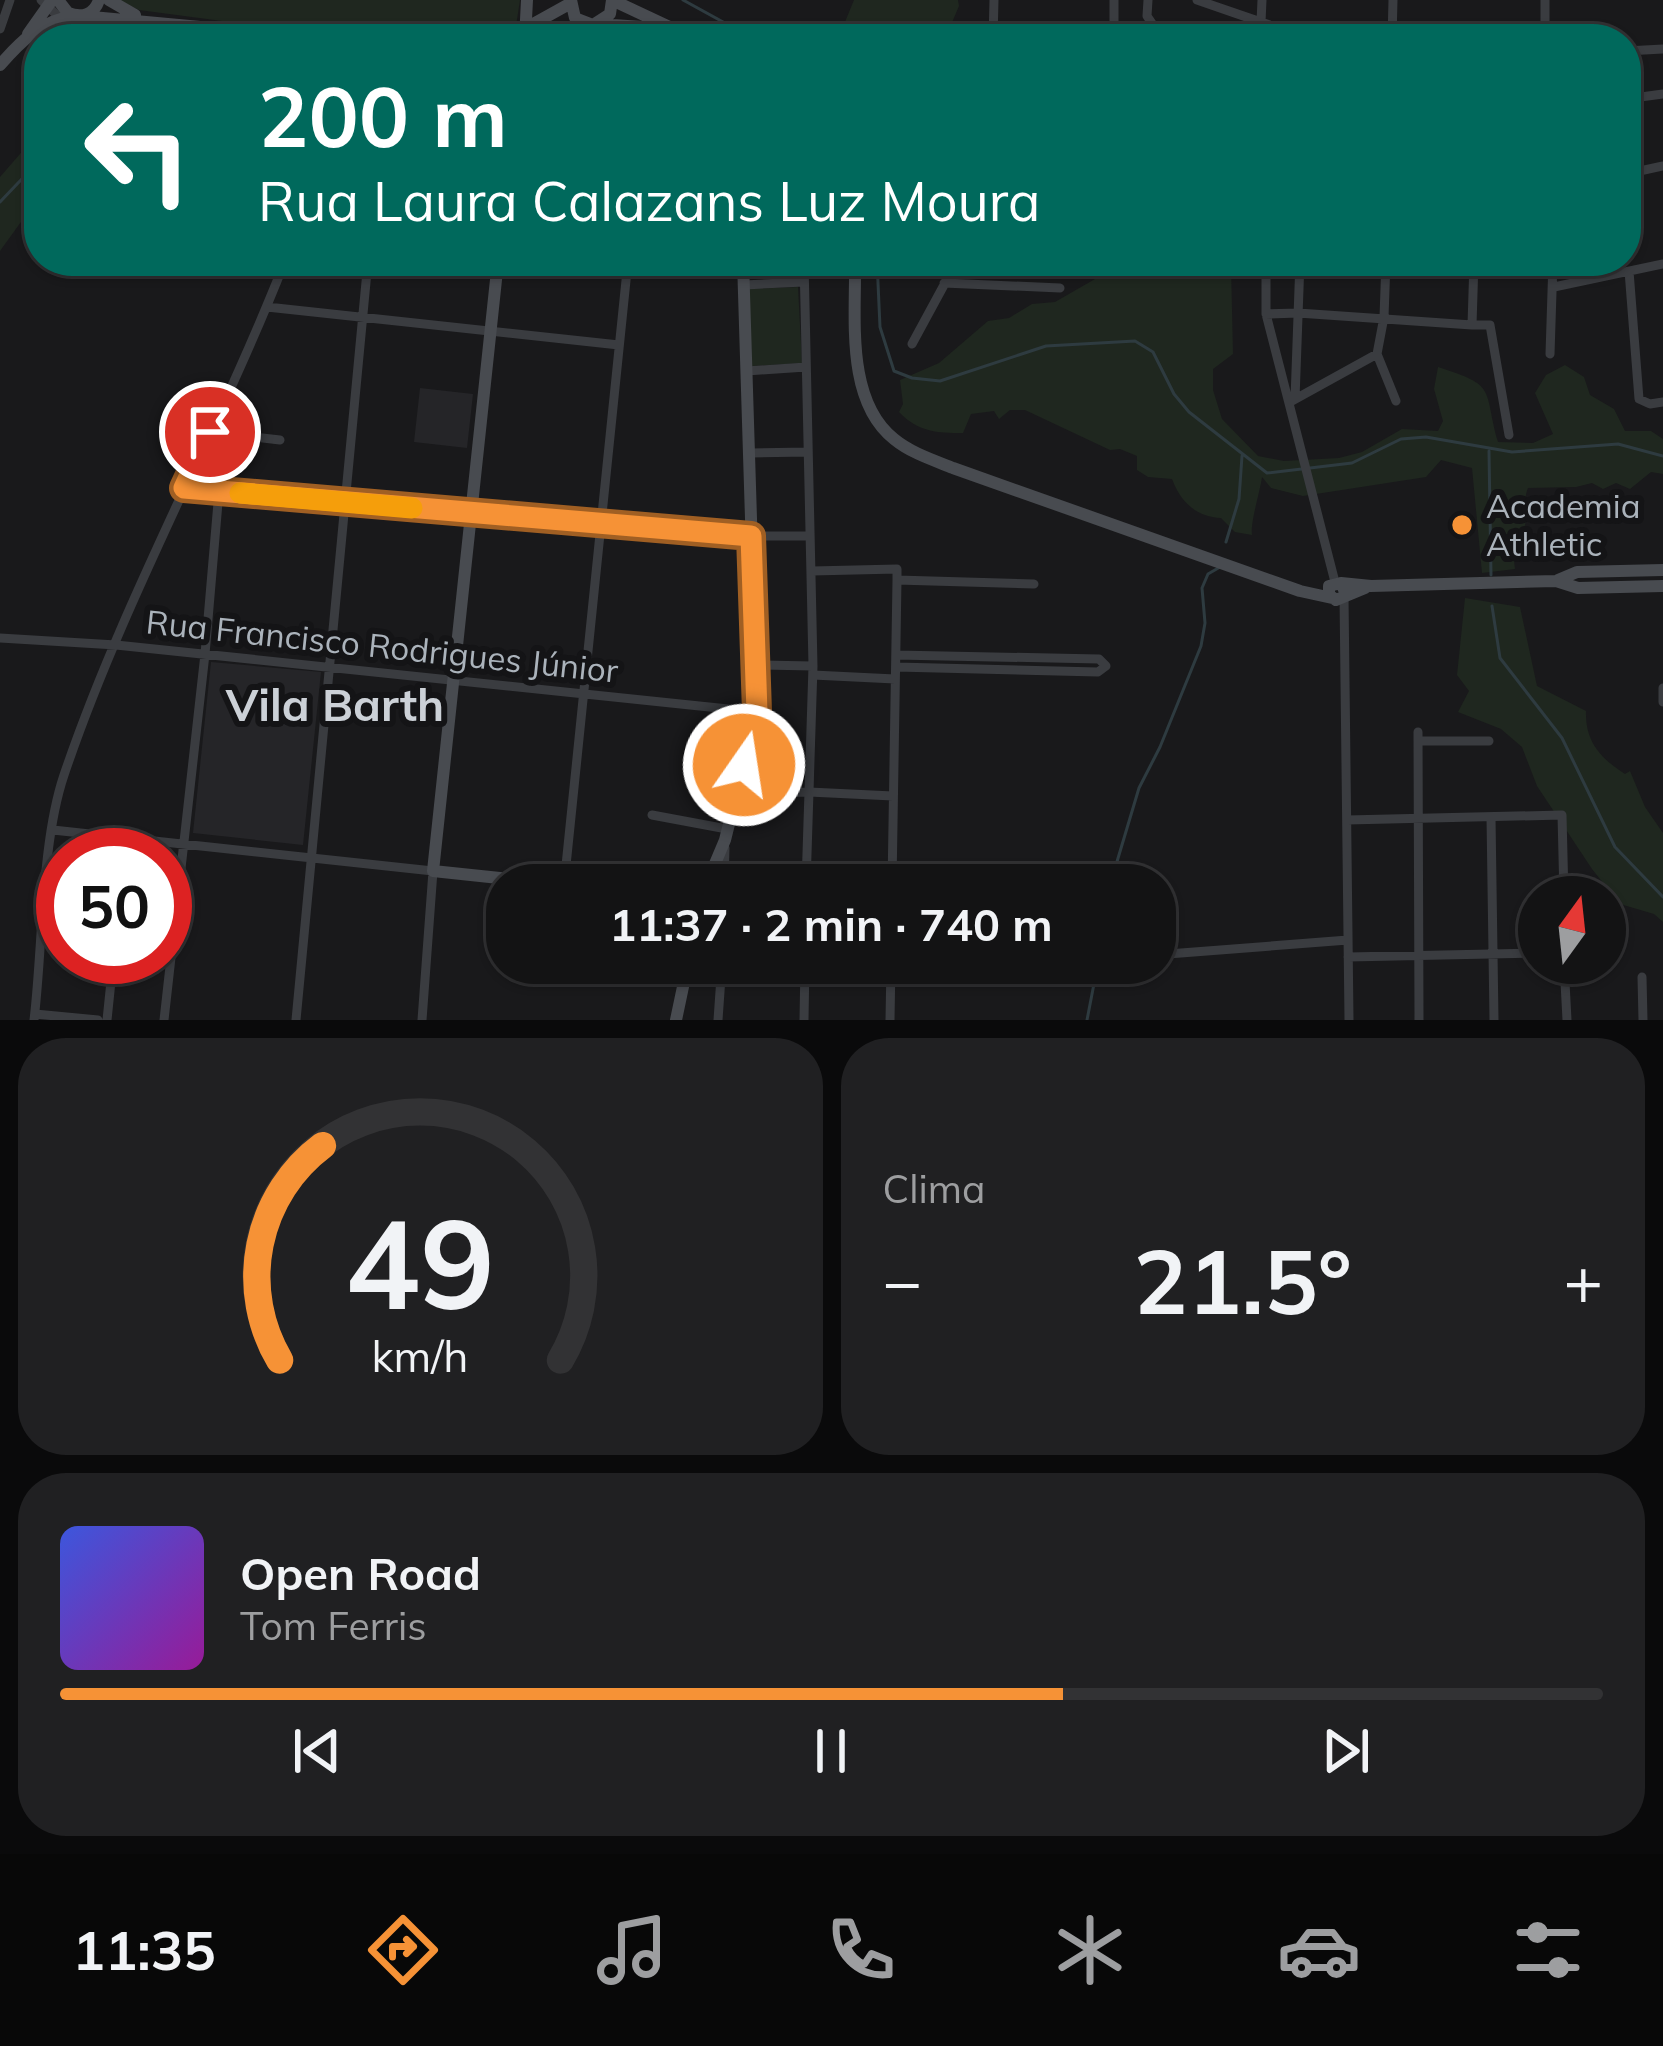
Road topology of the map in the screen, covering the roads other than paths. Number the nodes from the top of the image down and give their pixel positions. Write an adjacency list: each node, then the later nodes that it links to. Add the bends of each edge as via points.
1 (10, 0): 24 (street)
2 (99, 0): 11 (main road, via 94,10)
3 (109, 0): 13 (main road)
4 (612, 0): 19 (main road); 20 (main road)
5 (1148, 0): 12 (street)
6 (1196, 0): 14 (street)
7 (1262, 0): 14 (street)
8 (49, 1): 11 (main road)
9 (571, 2): 10 (main road); 15 (main road)
10 (550, 15): 15 (main road); 18 (main road)
11 (72, 16): 13 (main road); 16 (main road)
12 (1147, 16): 21 (street); 22 (street)
13 (147, 20): 17 (main road)
14 (1261, 22): 23 (street)
15 (583, 23): 19 (main road)
16 (56, 24)
17 (180, 24)
18 (538, 24)
19 (598, 24)
20 (664, 24)
21 (1142, 24)
22 (1153, 24)
23 (1267, 24)
24 (0, 28)
25 (24, 40): 26 (main road)
26 (0, 65)
27 (279, 276): 47 (street)
28 (366, 276): 50 (street)
29 (496, 276): 53 (main road)
30 (624, 276): 55 (street)
31 (744, 276): 44 (main road)
32 (804, 276): 42 (street)
33 (856, 276): 81 (main road, via 859,371 871,410 892,438 953,468 1290,586)
34 (948, 276): 43 (street)
35 (1265, 276): 49 (street)
36 (1299, 276): 48 (street)
37 (1385, 276): 51 (street)
38 (1474, 276): 52 (street)
39 (1554, 276): 45 (street)
40 (1606, 276): 45 (street)
41 (1629, 276): 62 (street, via 1639,399)
42 (804, 282): 44 (street); 58 (street)
43 (944, 284): 46 (street); 54 (street)
44 (744, 285): 59 (main road)
45 (1554, 287): 57 (street)
46 (1060, 288)
47 (267, 307): 50 (street); 63 (street)
48 (1298, 313): 49 (street); 51 (street); 60 (street)
49 (1266, 314): 60 (street)
50 (362, 317): 53 (street); 70 (street)
51 (1384, 317): 52 (street); 56 (street)
52 (1472, 325): 64 (street, via 1490,326)
53 (490, 331): 55 (street); 71 (main road)
54 (912, 344)
55 (619, 345): 72 (street)
56 (1377, 354): 60 (street); 61 (street)
57 (1550, 354)
58 (806, 367): 59 (street); 66 (street)
59 (747, 371): 67 (main road)
60 (1292, 400): 81 (street)
61 (1396, 401)
62 (1663, 402)
63 (210, 432): 65 (street); 68 (street)
64 (1510, 435)
65 (280, 440)
66 (807, 452): 67 (street); 74 (street)
67 (750, 453): 73 (main road)
68 (184, 488): 69 (street); 83 (street)
69 (219, 491): 70 (street); 84 (street)
70 (344, 502): 71 (street); 87 (street)
71 (470, 512): 72 (street); 90 (main road)
72 (601, 524): 73 (street); 92 (street)
73 (751, 536): 74 (street); 86 (main road)
74 (810, 536): 76 (street)
75 (1663, 570): 78 (main road, via 1577,572)
76 (812, 571): 77 (street, via 897,569); 89 (street)
77 (897, 580): 79 (street); 88 (street)
78 (1556, 581): 80 (main road); 81 (main road)
79 (1034, 584)
80 (1663, 586)
81 (1337, 591): 101 (street, via 1346,657)
82 (0, 638): 83 (street, Rua Francisco Rodrigues Júnior)
83 (116, 645): 84 (street, Rua Francisco Rodrigues Júnior); 103 (street, via 63,778)
84 (206, 655): 87 (street, Rua Francisco Rodrigues Júnior); 104 (street)
85 (1036, 664): 85 (street, via 1098,672 1106,666 1099,658); 88 (street)
86 (755, 665): 89 (street); 94 (main road)
87 (328, 667): 90 (street, Rua Francisco Rodrigues Júnior); 107 (street)
88 (895, 667): 89 (street); 98 (street)
89 (813, 671): 96 (street)
90 (455, 680): 92 (street, Rua Francisco Rodrigues Júnior); 113 (main road)
91 (1663, 688): 93 (street)
92 (584, 694): 94 (street, Rua Francisco Rodrigues Júnior); 108 (street)
93 (1663, 702)
94 (757, 712): 97 (main road)
95 (1489, 741): 102 (street, via 1418,737)
96 (809, 792): 97 (street); 98 (street); 111 (street)
97 (734, 794): 105 (main road)
98 (893, 796): 112 (street)
99 (652, 815): 105 (street)
100 (1491, 817): 102 (street); 114 (street, via 1562,815); 119 (street)
101 (1347, 820): 102 (street); 116 (street)
102 (1418, 820): 120 (street)
103 (53, 828)
104 (186, 828)
105 (726, 834): 109 (main road); 110 (street)
106 (192, 845): 107 (street)
107 (309, 858): 113 (street); 134 (street)
108 (567, 864)
109 (714, 864)
110 (725, 864)
111 (807, 864)
112 (892, 864)
113 (434, 871): 115 (main road); 135 (street)
114 (1563, 876)
115 (486, 877)
116 (1348, 940): 118 (street); 121 (street)
117 (1518, 953): 119 (street)
118 (1176, 954)
119 (1494, 954): 120 (street); 142 (street)
120 (1419, 956): 121 (street); 141 (street)
121 (1348, 957): 140 (street)
122 (1642, 977): 144 (street)
123 (37, 984): 131 (street)
124 (109, 984): 132 (street)
125 (168, 984): 133 (street)
126 (684, 984): 136 (main road)
127 (721, 984): 137 (street)
128 (805, 984): 138 (street)
129 (891, 984): 139 (street)
130 (1565, 984): 143 (street)
131 (34, 1017): 132 (street)
132 (103, 1020)
133 (164, 1020)
134 (296, 1020)
135 (422, 1020)
136 (676, 1020)
137 (718, 1020)
138 (804, 1020)
139 (890, 1020)
140 (1349, 1020)
141 (1419, 1020)
142 (1494, 1020)
143 (1567, 1020)
144 (1642, 1020)

